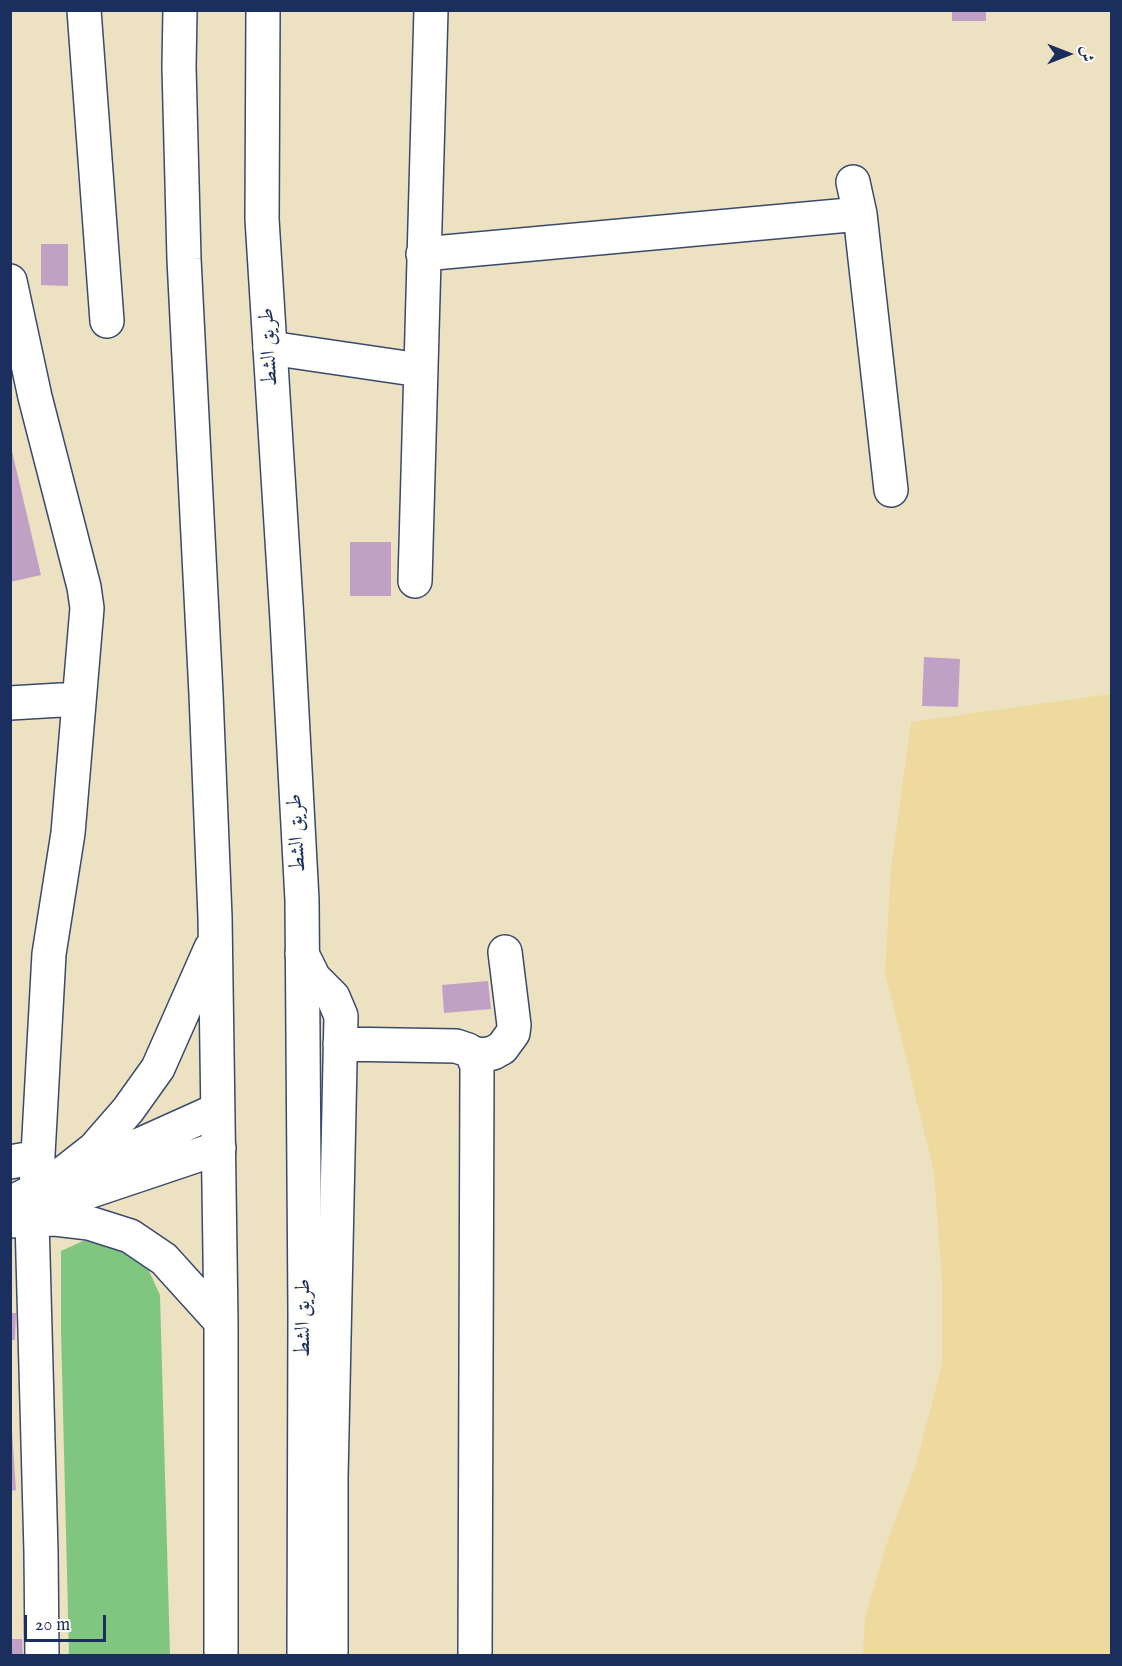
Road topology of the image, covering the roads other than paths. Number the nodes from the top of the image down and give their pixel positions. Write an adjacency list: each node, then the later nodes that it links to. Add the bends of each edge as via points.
1 (84, 10): 9 (main road)
2 (180, 10): 16 (main road, via 184,259)
3 (263, 10): 10 (main road, طريق الشط, via 262,219)
4 (431, 10): 7 (main road)
5 (853, 182): 6 (main road)
6 (860, 214): 7 (main road); 12 (main road)
7 (423, 254): 11 (main road)
8 (10, 281): 14 (main road, via 34,397 84,587 86,635)
9 (107, 321)
10 (270, 348): 11 (main road); 18 (main road, طريق الشط)
11 (420, 370): 13 (main road)
12 (891, 490)
13 (415, 581)
14 (78, 699): 15 (main road); 23 (main road, via 68,833)
15 (10, 703)
16 (215, 938): 21 (main road); 24 (main road, via 158,1068 94,1149)
17 (505, 952): 20 (main road, via 513,1033 493,1053)
18 (302, 954): 19 (main road, via 314,978 338,1006); 28 (main road, طريق الشط)
19 (340, 1044): 20 (main road, via 456,1046); 29 (main road)
20 (472, 1053): 30 (main road, via 477,1066)
21 (217, 1110): 22 (main road); 24 (main road, via 108,1159)
22 (219, 1148): 24 (main road, via 73,1197); 25 (main road)
23 (24, 1159): 24 (main road)
24 (25, 1207): 25 (main road, via 54,1219 89,1223 130,1236 164,1259); 26 (main road)
25 (221, 1322): 27 (main road)
26 (42, 1656)
27 (221, 1656)
28 (304, 1656)
29 (331, 1656)
30 (475, 1656)

